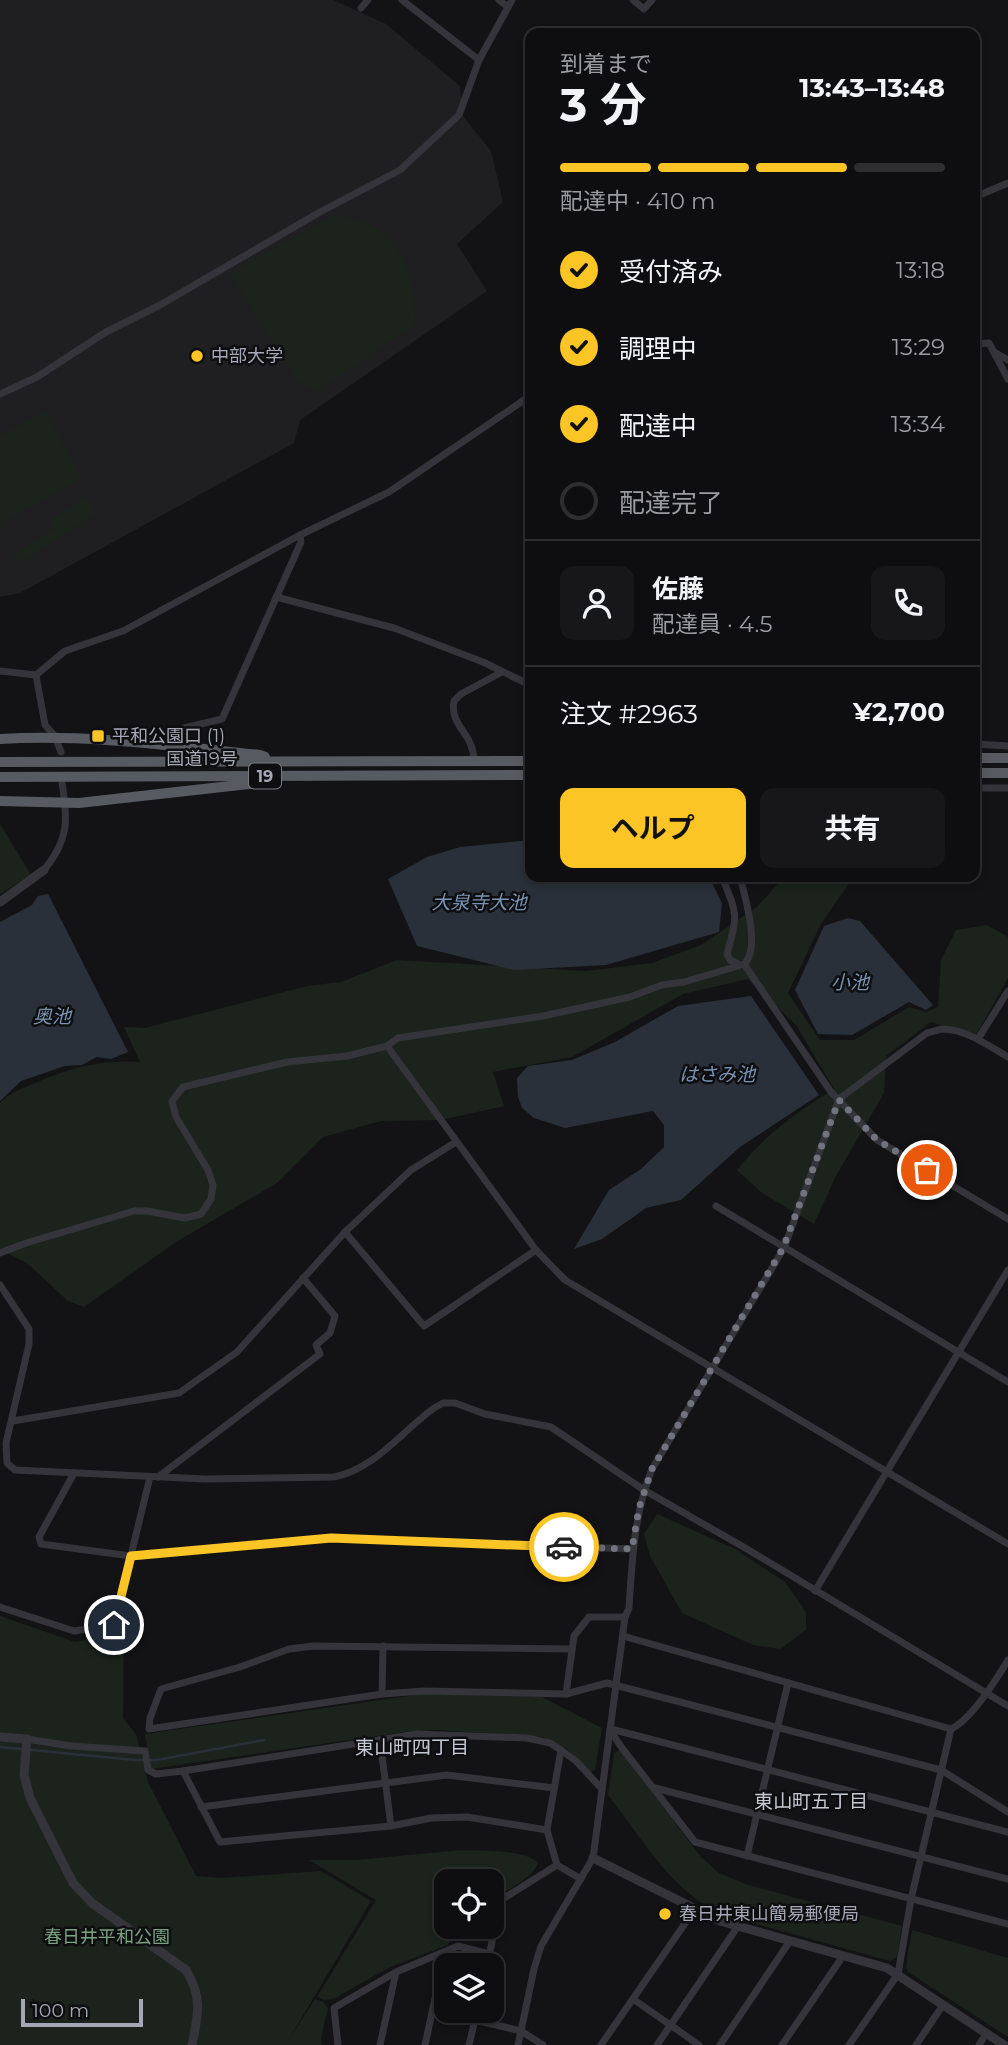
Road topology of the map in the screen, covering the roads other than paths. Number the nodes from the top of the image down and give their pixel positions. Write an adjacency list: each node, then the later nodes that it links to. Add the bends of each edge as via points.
1 (368, 0): 7 (street)
2 (402, 0): 8 (street)
3 (499, 0): 6 (street)
4 (633, 0): 5 (street, via 643,9)
5 (652, 0)
6 (510, 4): 8 (street)
7 (361, 8)
8 (479, 60): 15 (street, via 459,115 400,170)
9 (1008, 183): 10 (street)
10 (980, 195)
11 (980, 343): 12 (street, via 989,342)
12 (994, 352): 13 (street); 14 (street)
13 (1008, 360)
14 (1008, 379)
15 (0, 394)
16 (525, 399): 17 (street, via 389,492)
17 (300, 535): 18 (street); 21 (street, via 123,631 65,651)
18 (276, 597): 20 (street, via 394,628); 25 (street, via 222,719 184,727)
19 (0, 671): 21 (street)
20 (502, 672): 22 (street); 32 (street, via 454,701 453,716 472,743)
21 (36, 675): 23 (street, via 45,725)
22 (525, 683)
23 (55, 736): 24 (highway); 25 (highway); 28 (street)
24 (0, 739)
25 (171, 744): 31 (highway, via 260,755)
26 (980, 744): 27 (street)
27 (1008, 746)
28 (61, 751)
29 (980, 758): 30 (highway)
30 (1008, 758)
31 (273, 761): 32 (highway, 国道19号 / 19); 34 (highway, 国道19号 / 19)
32 (474, 761): 33 (highway, 国道19号 / 19)
33 (525, 761)
34 (0, 762)
35 (980, 772): 36 (highway)
36 (1008, 773)
37 (525, 775): 38 (highway, 国道19号 / 19)
38 (272, 776): 39 (highway, 国道19号 / 19); 44 (highway, via 257,783)
39 (0, 777)
40 (62, 783): 44 (street)
41 (980, 788): 42 (street)
42 (1008, 788)
43 (0, 801): 44 (highway)
44 (65, 803): 45 (street, via 65,835)
45 (44, 870): 48 (street)
46 (724, 882): 49 (street, via 736,912 727,954)
47 (741, 882): 49 (street, via 752,954)
48 (0, 902)
49 (741, 965): 52 (street, via 630,997 543,1016 398,1038); 54 (street)
50 (1008, 991): 51 (street)
51 (978, 1039): 53 (street); 54 (street, via 943,1029 927,1033)
52 (387, 1046): 55 (street); 61 (street, via 347,1056 287,1062 183,1087 172,1101 176,1117 213,1185 211,1199 201,1214 185,1218 134,1211)
53 (1008, 1057)
54 (839, 1100): 57 (street, via 877,1140); 59 (street)
55 (456, 1142): 58 (street, via 411,1170); 60 (street)
56 (716, 1206): 59 (street)
57 (1008, 1219)
58 (345, 1232): 60 (street, via 424,1326); 63 (street)
59 (783, 1248): 65 (street); 66 (street)
60 (536, 1250): 66 (street, via 565,1280)
61 (0, 1253)
62 (1008, 1270): 65 (street)
63 (303, 1278): 68 (street, via 237,1352 179,1393); 71 (street, via 335,1316 330,1333 316,1345 320,1354)
64 (0, 1286): 68 (street, via 29,1329)
65 (958, 1353): 67 (street); 69 (street)
66 (712, 1367): 69 (street); 72 (street, via 660,1453)
67 (1008, 1382)
68 (13, 1421): 70 (street, via 5,1454 15,1470)
69 (887, 1472): 73 (street); 76 (street)
70 (74, 1473): 71 (street); 75 (street, via 39,1537 41,1544)
71 (154, 1477): 72 (street, via 352,1474 434,1408 455,1403 551,1427); 75 (street)
72 (644, 1490): 74 (street); 76 (street)
73 (1008, 1544)
74 (632, 1549): 75 (street, via 331,1538); 78 (street)
75 (131, 1556): 77 (street, via 114,1625 74,1631)
76 (815, 1591): 87 (street)
77 (0, 1606)
78 (625, 1616): 79 (street); 81 (street, via 589,1617 574,1636)
79 (623, 1636): 83 (street); 84 (street)
80 (383, 1646): 81 (street); 85 (street); 85 (street, via 289,1649 161,1689 149,1729)
81 (572, 1649): 86 (street)
82 (1008, 1660): 87 (street)
83 (788, 1683): 89 (street); 91 (street)
84 (615, 1685): 86 (street); 89 (street); 90 (street)
85 (382, 1694): 86 (street)
86 (566, 1694)
87 (988, 1694): 88 (street); 91 (street)
88 (1008, 1706)
89 (778, 1726): 96 (street); 97 (street)
90 (610, 1729): 96 (street); 100 (street); 102 (street)
91 (951, 1729): 97 (street)
92 (0, 1737): 93 (street)
93 (27, 1739): 98 (street, via 145,1751 148,1770 156,1774); 135 (street, via 24,1775 30,1798 73,1883 92,1903 186,1970 194,1983 198,2013)
94 (380, 1740): 95 (street, via 417,1734 527,1738); 98 (street); 99 (street)
95 (561, 1750): 101 (street); 102 (street)
96 (767, 1770): 104 (street); 106 (street)
97 (941, 1770): 104 (street); 105 (street)
98 (183, 1771): 103 (street)
99 (386, 1782): 101 (street, via 447,1775); 103 (street); 107 (street)
100 (654, 1787): 106 (street); 110 (street, via 695,1842)
101 (554, 1788): 108 (street)
102 (602, 1789): 112 (street)
103 (201, 1807): 107 (street, via 220,1842)
104 (930, 1812): 109 (street); 111 (street)
105 (1008, 1812)
106 (758, 1813): 110 (street); 111 (street)
107 (391, 1826): 108 (street, via 467,1817)
108 (547, 1830): 113 (street)
109 (1008, 1832)
110 (747, 1856): 116 (street)
111 (921, 1857): 115 (street); 116 (street)
112 (593, 1858): 114 (street); 117 (street)
113 (557, 1865): 114 (street); 123 (street, via 501,1900)
114 (581, 1879): 133 (street, via 541,1946)
115 (1008, 1879)
116 (911, 1899): 118 (street); 126 (street)
117 (695, 1909): 119 (street); 127 (street)
118 (1008, 1924)
119 (738, 1926): 120 (street); 132 (street)
120 (790, 1941): 124 (street); 145 (street)
121 (445, 1952): 122 (street, via 458,1947); 125 (street); 129 (street)
122 (485, 1953)
123 (489, 1953)
124 (843, 1956): 126 (street); 146 (street)
125 (396, 1972): 136 (street, via 334,2008); 137 (street)
126 (898, 1974): 128 (street); 147 (street)
127 (633, 1999): 132 (street); 142 (street)
128 (943, 2005): 134 (street); 148 (street)
129 (433, 2010): 138 (street)
130 (474, 2023): 139 (street)
131 (498, 2023): 133 (street)
132 (670, 2025): 143 (street); 144 (street)
133 (521, 2031): 140 (street); 141 (street)
134 (986, 2034): 149 (street); 150 (street)
135 (192, 2045)
136 (338, 2045)
137 (380, 2045)
138 (425, 2045)
139 (469, 2045)
140 (518, 2045)
141 (543, 2045)
142 (601, 2045)
143 (657, 2045)
144 (699, 2045)
145 (720, 2045)
146 (782, 2045)
147 (849, 2045)
148 (916, 2045)
149 (979, 2045)
150 (1004, 2045)

